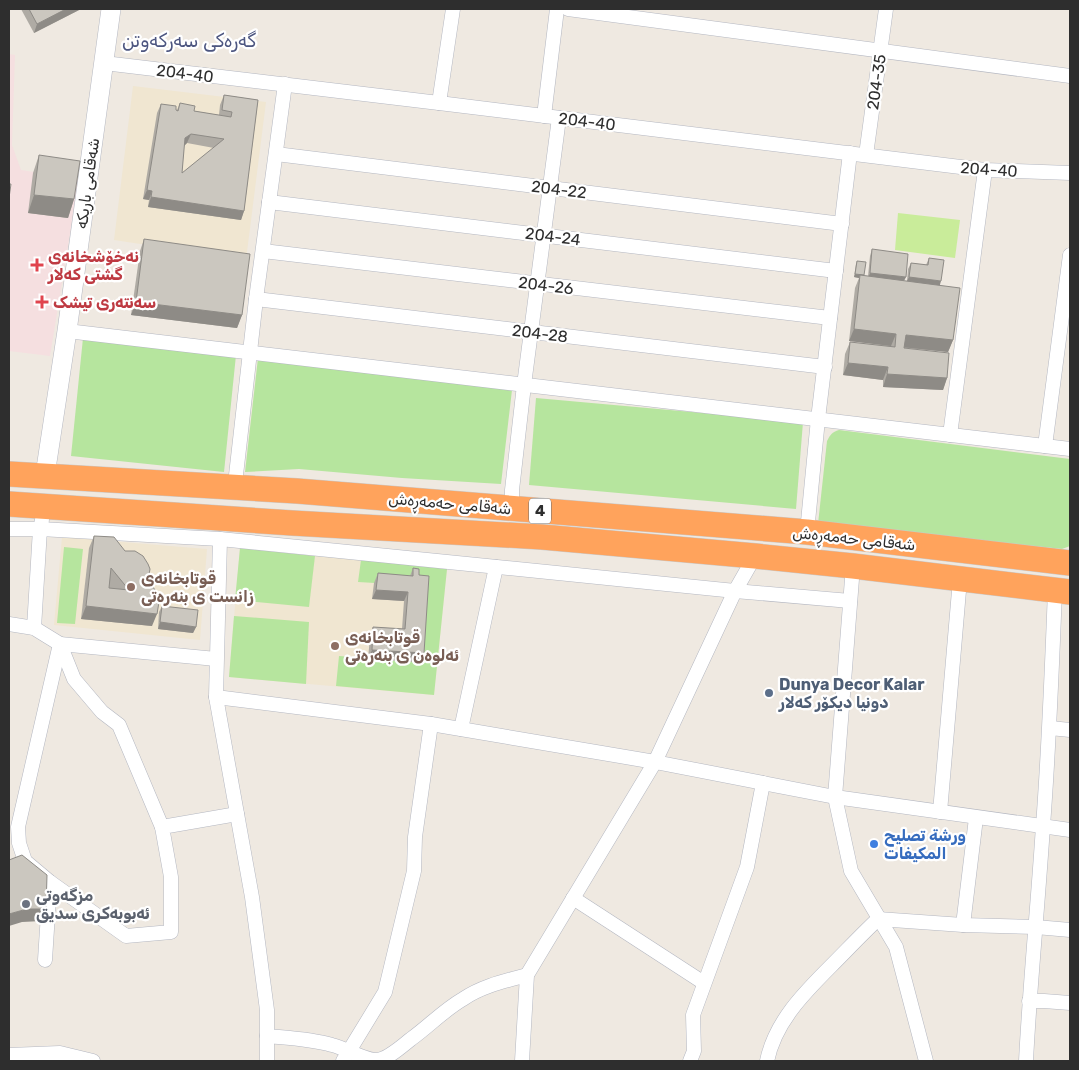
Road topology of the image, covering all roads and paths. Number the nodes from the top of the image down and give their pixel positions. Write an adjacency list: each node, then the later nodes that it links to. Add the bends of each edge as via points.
1 (111, 9): 7 (street, شەقامی باریکە)
2 (453, 9): 10 (street)
3 (557, 9): 11 (street)
4 (568, 9): 6 (street)
5 (886, 9): 6 (street, 204-35)
6 (880, 51): 8 (street); 15 (street, 204-35)
7 (104, 63): 9 (street, 204-40); 28 (street, شەقامی باریکە)
8 (1070, 76)
9 (285, 84): 10 (street, 204-40); 14 (street)
10 (440, 103): 11 (street, 204-40)
11 (544, 116): 12 (street, 204-40)
12 (559, 118): 13 (street, 204-40); 18 (street)
13 (850, 153): 15 (street, 204-40); 20 (street)
14 (276, 154): 18 (street, 204-22); 19 (street)
15 (866, 155): 16 (street, 204-40)
16 (985, 170): 17 (street, 204-40); 34 (street)
17 (1070, 173)
18 (550, 188): 20 (street, 204-22); 21 (street)
19 (269, 202): 21 (street, 204-24); 22 (street)
20 (842, 224): 24 (street)
21 (544, 235): 24 (street, 204-24); 25 (street)
22 (263, 251): 25 (street, 204-26); 26 (street)
23 (1070, 254): 35 (street)
24 (836, 271): 27 (street)
25 (538, 284): 27 (street, 204-26); 29 (street)
26 (256, 299): 29 (street, 204-28); 30 (street)
27 (830, 318): 31 (street)
28 (68, 331): 30 (street); 38 (street, شەقامی باریکە)
29 (531, 332): 31 (street, 204-28); 32 (street)
30 (250, 352): 32 (street); 39 (street)
31 (824, 367): 33 (street)
32 (524, 385): 33 (street); 42 (street)
33 (818, 420): 34 (street); 46 (street)
34 (950, 435): 35 (street)
35 (1045, 446): 36 (street)
36 (1070, 449)
37 (9, 474): 38 (highway, شەقامی حەمەڕەش / 4)
38 (45, 476): 39 (highway, شەقامی حەمەڕەش / 4)
39 (236, 487): 40 (highway, شەقامی حەمەڕەش / 4)
40 (297, 491): 42 (highway, شەقامی حەمەڕەش / 4); 44 (highway)
41 (9, 504): 43 (highway, شەقامی حەمەڕەش / 4)
42 (512, 508): 46 (highway, شەقامی حەمەڕەش / 4)
43 (42, 518): 44 (highway, شەقامی حەمەڕەش / 4); 45 (street); 47 (street); 57 (street)
44 (292, 523): 48 (highway, شەقامی حەمەڕەش / 4, via 542,537)
45 (9, 529)
46 (806, 532): 49 (highway, شەقامی حەمەڕەش / 4)
47 (220, 539): 51 (street); 59 (street)
48 (755, 556): 50 (highway, شەقامی حەمەڕەش / 4); 53 (street)
49 (1070, 563)
50 (853, 566): 52 (highway, شەقامی حەمەڕەش / 4); 55 (street)
51 (496, 567): 53 (street); 63 (street)
52 (960, 579): 54 (highway, شەقامی حەمەڕەش / 4); 68 (street)
53 (735, 590): 55 (street); 65 (street)
54 (1063, 591): 62 (street)
55 (850, 600): 67 (street)
56 (9, 624): 57 (street)
57 (34, 628): 58 (street)
58 (60, 644): 59 (street); 72 (street, via 74,679 102,712 119,725); 73 (street)
59 (216, 659): 60 (street)
60 (216, 697): 61 (street); 69 (street)
61 (431, 724): 63 (street); 88 (street, via 414,837 414,871 385,992)
62 (1050, 728): 64 (street); 71 (street)
63 (461, 730): 65 (street)
64 (1070, 730)
65 (655, 762): 66 (street); 76 (street)
66 (763, 783): 67 (street); 83 (street, via 747,867)
67 (835, 797): 68 (street); 77 (street, via 851,871)
68 (940, 812): 70 (street)
69 (237, 814): 72 (street); 86 (street, via 253,906 267,1010)
70 (976, 818): 71 (street); 78 (street)
71 (1043, 826): 74 (street); 79 (street)
72 (162, 827): 75 (street, via 171,877 172,932 126,936)
73 (13, 830): 75 (street, via 25,861)
74 (1070, 830)
75 (50, 882): 81 (street)
76 (573, 898): 82 (street); 83 (street)
77 (878, 919): 78 (street); 93 (street, via 790,1010 770,1047); 94 (street, via 896,947)
78 (963, 925): 79 (street)
79 (1036, 927): 80 (street); 84 (street)
80 (1070, 930)
81 (45, 960)
82 (527, 975): 88 (street, via 464,998 385,1058); 91 (street)
83 (704, 983): 92 (street, via 693,1015 694,1051)
84 (1029, 1002): 85 (street); 95 (street)
85 (1070, 1003)
86 (267, 1036): 88 (street, via 335,1045); 90 (street)
87 (9, 1055): 89 (street, via 60,1053)
88 (346, 1057)
89 (93, 1061)
90 (267, 1061)
91 (522, 1061)
92 (690, 1061)
93 (767, 1061)
94 (926, 1061)
95 (1026, 1061)

